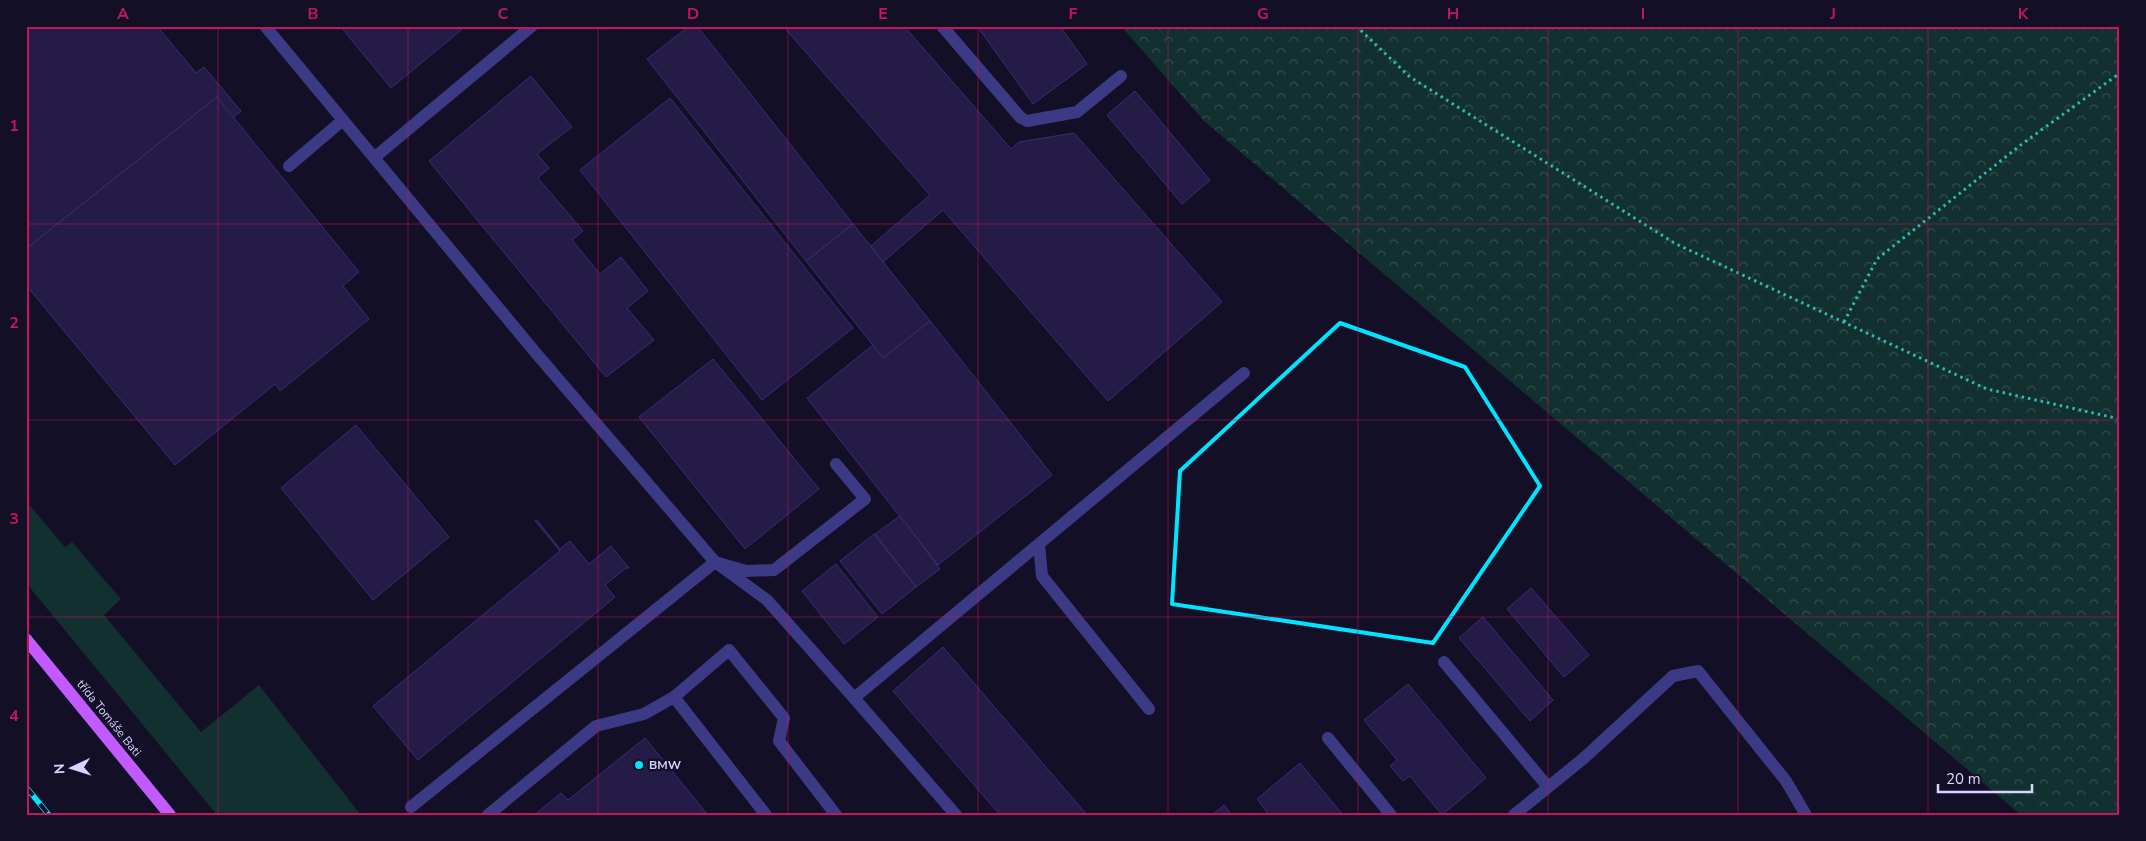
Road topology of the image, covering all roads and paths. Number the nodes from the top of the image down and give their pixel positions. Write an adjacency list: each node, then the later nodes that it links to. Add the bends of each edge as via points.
1 (265, 26): 7 (street)
2 (532, 26): 8 (street)
3 (942, 26): 6 (street, via 1027,121 1076,112)
4 (1356, 26): 10 (path, via 1410,77 1676,244)
5 (2120, 73): 10 (path, via 2022,144 1877,259)
6 (1121, 76)
7 (343, 120): 8 (street); 9 (street)
8 (375, 157): 17 (street, via 535,352)
9 (289, 166)
10 (1844, 322): 12 (path, via 1987,389)
11 (1244, 372): 16 (street)
12 (2120, 420)
13 (30, 448): 14 (path)
14 (26, 451)
15 (836, 464): 17 (street, via 865,499 774,570 746,571)
16 (1039, 544): 21 (street); 22 (street, via 1042,576)
17 (715, 562): 21 (street, via 767,600); 25 (street)
18 (26, 639): 26 (main road, třída Tomáše Bati)
19 (1444, 662): 24 (street)
20 (674, 697): 27 (street, via 644,714 596,726); 28 (street); 29 (street, via 729,650 784,718 779,741)
21 (854, 698): 30 (street)
22 (1149, 709)
23 (1328, 738): 31 (street)
24 (1548, 787): 32 (street); 33 (street, via 1673,676 1698,671 1786,781)
25 (412, 807)
26 (170, 815)
27 (488, 815)
28 (766, 815)
29 (836, 815)
30 (956, 815)
31 (1390, 815)
32 (1514, 815)
33 (1806, 815)

